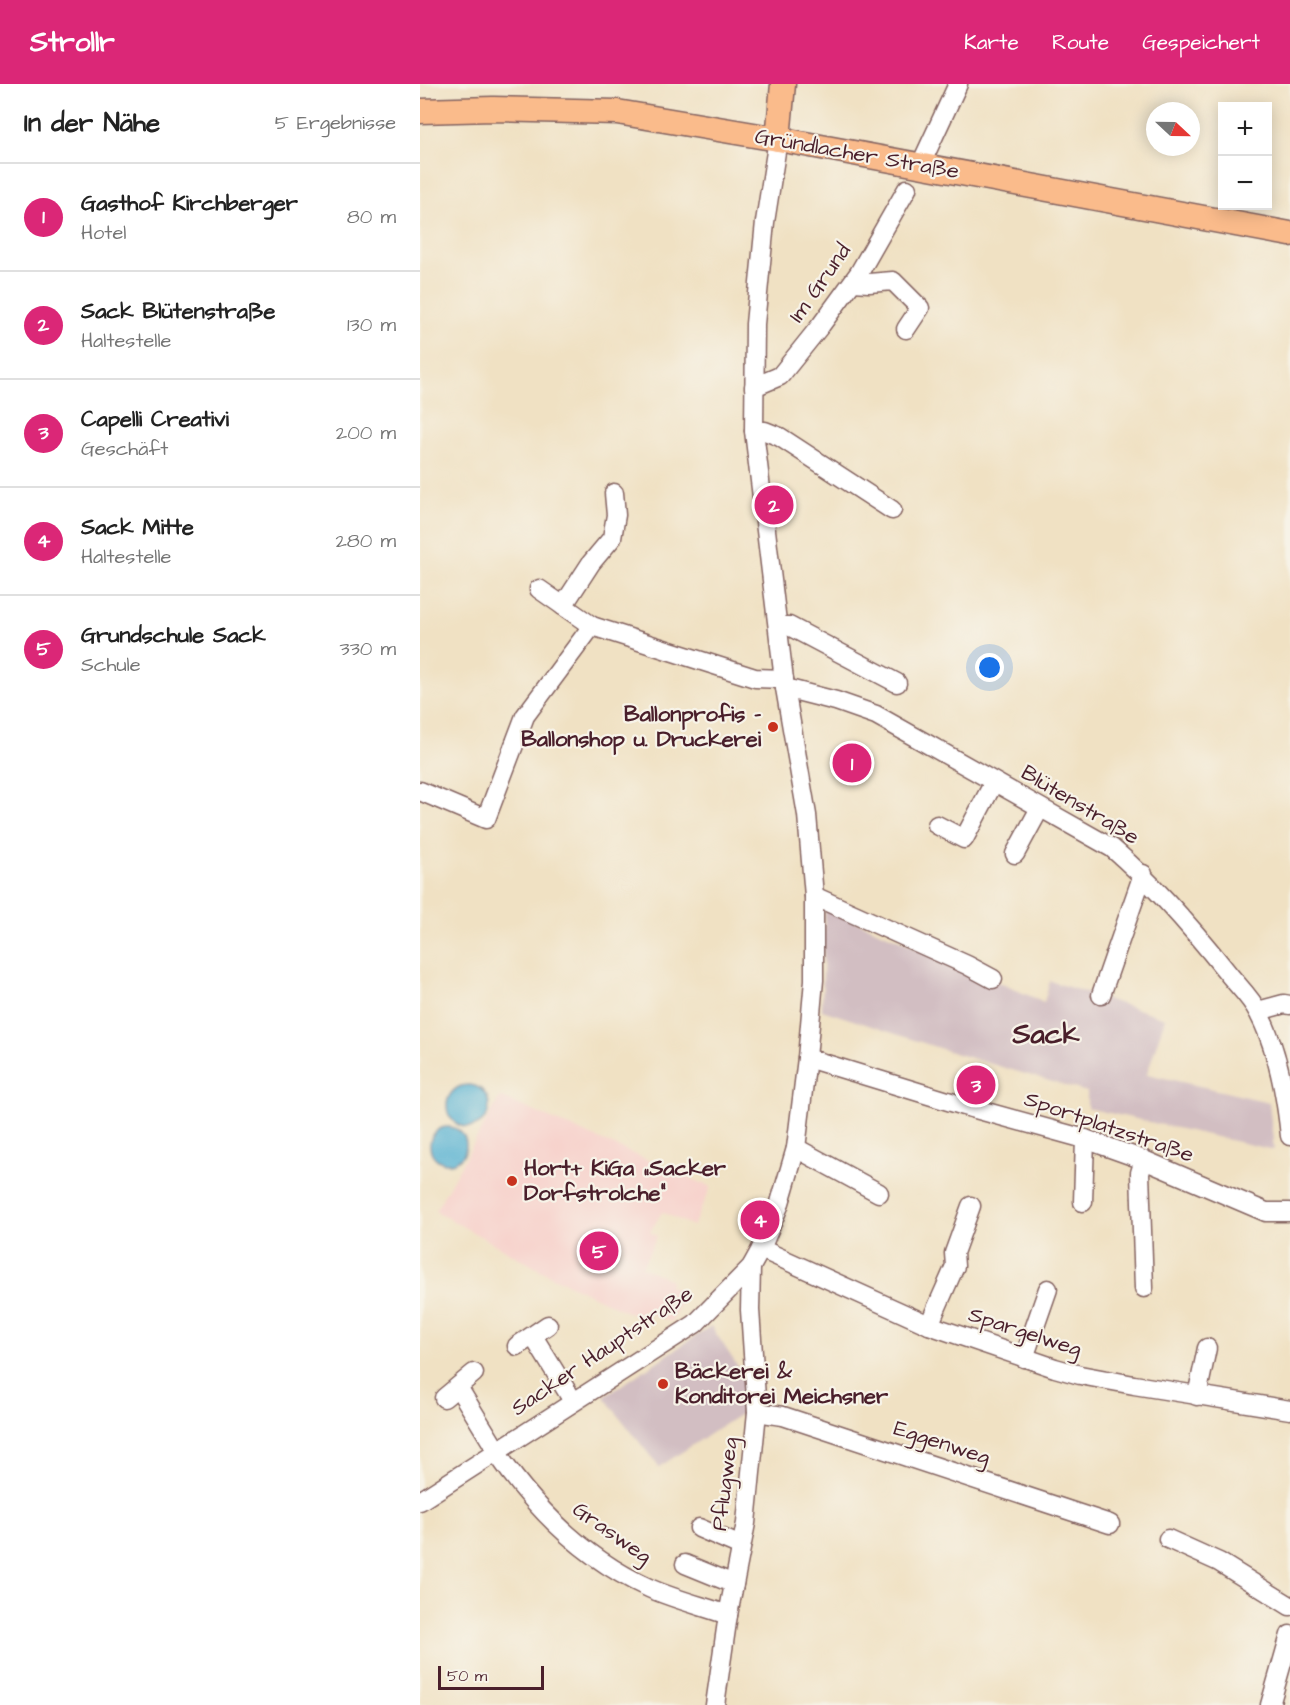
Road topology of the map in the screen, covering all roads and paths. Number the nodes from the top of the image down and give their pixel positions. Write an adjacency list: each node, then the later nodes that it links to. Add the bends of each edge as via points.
1 (783, 84): 4 (main road)
2 (958, 84): 5 (street)
3 (420, 111): 4 (main road, Gründlacher Straße, via 617,112)
4 (778, 139): 5 (main road, Gründlacher Straße); 10 (street, Sacker Hauptstraße, via 755,324)
5 (920, 166): 7 (main road, Gründlacher Straße)
6 (907, 189): 8 (street, Im Grund)
7 (1290, 234)
8 (853, 282): 9 (street, via 893,281 920,308); 10 (street, Im Grund, via 780,376)
9 (906, 329)
10 (754, 387): 11 (street, Sacker Hauptstraße)
11 (754, 431): 13 (street, via 780,437); 17 (street, Sacker Hauptstraße)
12 (614, 493): 15 (street, via 612,538)
13 (892, 510)
14 (539, 589): 15 (street, Blütenstraße)
15 (563, 606): 16 (street, Blütenstraße)
16 (592, 626): 18 (street, Blütenstraße, via 755,678); 21 (street, via 525,717 486,819)
17 (778, 626): 18 (street, Sacker Hauptstraße); 19 (street, via 789,626)
18 (785, 683): 20 (street, Blütenstraße, via 876,715); 26 (street, Sacker Hauptstraße, via 807,815)
19 (897, 683)
20 (994, 782): 22 (street, Blütenstraße); 23 (street, via 964,839)
21 (420, 791)
22 (1040, 808): 24 (street); 25 (street, Blütenstraße, via 1112,848)
23 (937, 825)
24 (1015, 854)
25 (1143, 874): 28 (street); 30 (street, Blütenstraße)
26 (814, 896): 27 (street); 32 (street, Sacker Hauptstraße, via 814,980)
27 (993, 979)
28 (1101, 995)
29 (1290, 1005): 30 (street)
30 (1258, 1011): 31 (street, Blütenstraße)
31 (1282, 1056): 33 (street, Blütenstraße)
32 (807, 1058): 34 (street, Sportplatzstraße); 35 (street, Sacker Hauptstraße)
33 (1290, 1136)
34 (1085, 1139): 36 (street, Sportplatzstraße); 38 (street)
35 (796, 1148): 37 (street); 41 (street, Sacker Hauptstraße)
36 (1144, 1160): 40 (street, Sportplatzstraße, via 1266,1212); 43 (street, via 1140,1173)
37 (879, 1193)
38 (1083, 1202)
39 (970, 1206): 46 (street, via 954,1253 955,1266)
40 (1290, 1212)
41 (761, 1249): 42 (street, Sacker Hauptstraße); 46 (street, Spargelweg)
42 (751, 1267): 53 (street, Sacker Hauptstraße, via 695,1324); 55 (street, Pflugweg)
43 (1144, 1288)
44 (1048, 1289): 50 (street)
45 (548, 1325): 47 (street)
46 (929, 1325): 50 (street, Spargelweg)
47 (533, 1336): 48 (street); 53 (street)
48 (517, 1346)
49 (1207, 1348): 52 (street)
50 (1024, 1358): 52 (street, Spargelweg, via 1080,1375)
51 (474, 1373): 56 (street, Grasweg, via 451,1392)
52 (1197, 1396): 54 (street, Spargelweg)
53 (573, 1401): 56 (street, Sacker Hauptstraße)
54 (1290, 1410)
55 (757, 1412): 58 (street, Eggenweg, via 783,1416); 61 (street, Pflugweg)
56 (496, 1451): 57 (street, Sacker Hauptstraße); 65 (street, Grasweg, via 541,1510 611,1568 649,1588)
57 (420, 1501)
58 (1110, 1524)
59 (699, 1528): 61 (street)
60 (1168, 1539): 64 (street, via 1219,1562)
61 (741, 1546): 63 (street, Pflugweg)
62 (685, 1564): 63 (street)
63 (734, 1584): 65 (street, Pflugweg)
64 (1290, 1606)
65 (728, 1615): 67 (street, Pflugweg)
66 (1290, 1635): 68 (street)
67 (720, 1703)
68 (1270, 1705)

